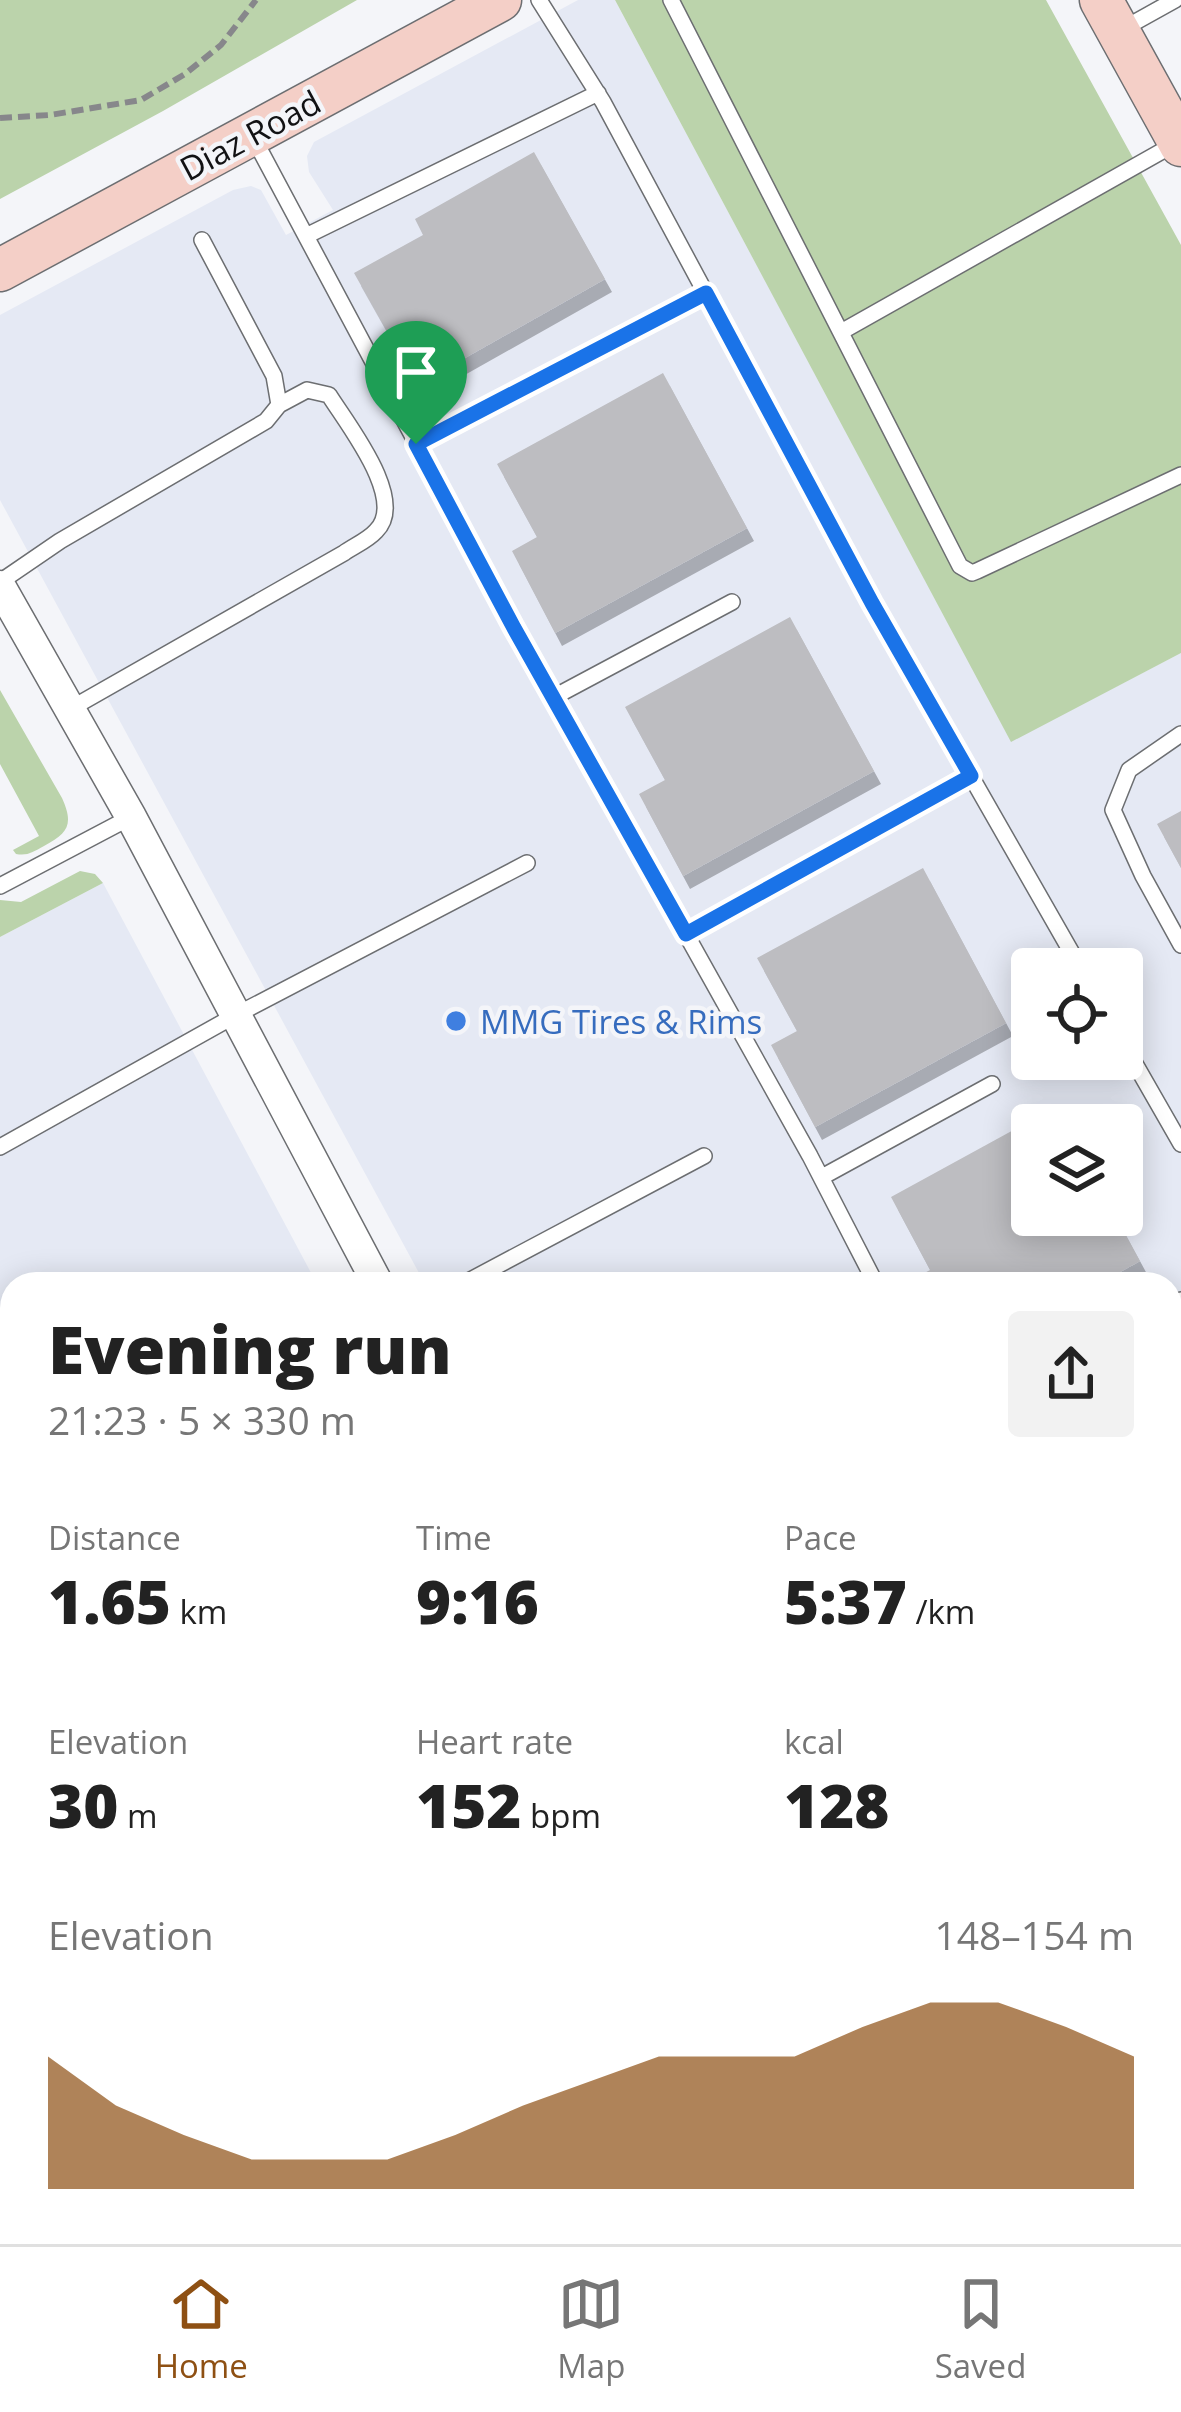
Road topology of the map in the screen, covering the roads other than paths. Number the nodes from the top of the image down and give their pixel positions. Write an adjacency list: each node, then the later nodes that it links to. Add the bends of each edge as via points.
1 (500, 0): 7 (main road, Diaz Road)
2 (539, 0): 6 (lane)
3 (671, 0): 13 (lane)
4 (1175, 0): 5 (lane)
5 (1110, 16): 8 (main road, via 1163,98)
6 (598, 93): 9 (lane); 12 (lane)
7 (251, 134): 9 (lane); 11 (main road, Diaz Road)
8 (1180, 143): 13 (lane)
9 (306, 236): 15 (lane)
10 (202, 240): 14 (lane, via 274,376)
11 (0, 270)
12 (706, 293): 15 (lane); 22 (lane)
13 (841, 332): 16 (lane, via 960,566 972,573)
14 (279, 405): 17 (lane, via 266,421); 20 (lane, via 307,390 329,395 380,477 380,529)
15 (416, 444): 19 (lane)
16 (1181, 475)
17 (0, 584): 20 (street)
18 (732, 602): 19 (lane)
19 (554, 697): 26 (lane)
20 (70, 709): 23 (street)
21 (1181, 734): 27 (lane, via 1130,770 1113,809)
22 (971, 776): 26 (lane); 28 (lane)
23 (131, 817): 25 (lane); 29 (street)
24 (526, 863): 29 (lane)
25 (3, 885)
26 (686, 934): 35 (lane)
27 (1181, 945)
28 (1069, 948)
29 (236, 1015): 33 (lane); 36 (street)
30 (1143, 1078): 32 (lane)
31 (992, 1084): 35 (lane)
32 (1181, 1144)
33 (0, 1148)
34 (704, 1156): 37 (lane)
35 (822, 1177): 38 (lane)
36 (373, 1272)
37 (486, 1272)
38 (869, 1272)

